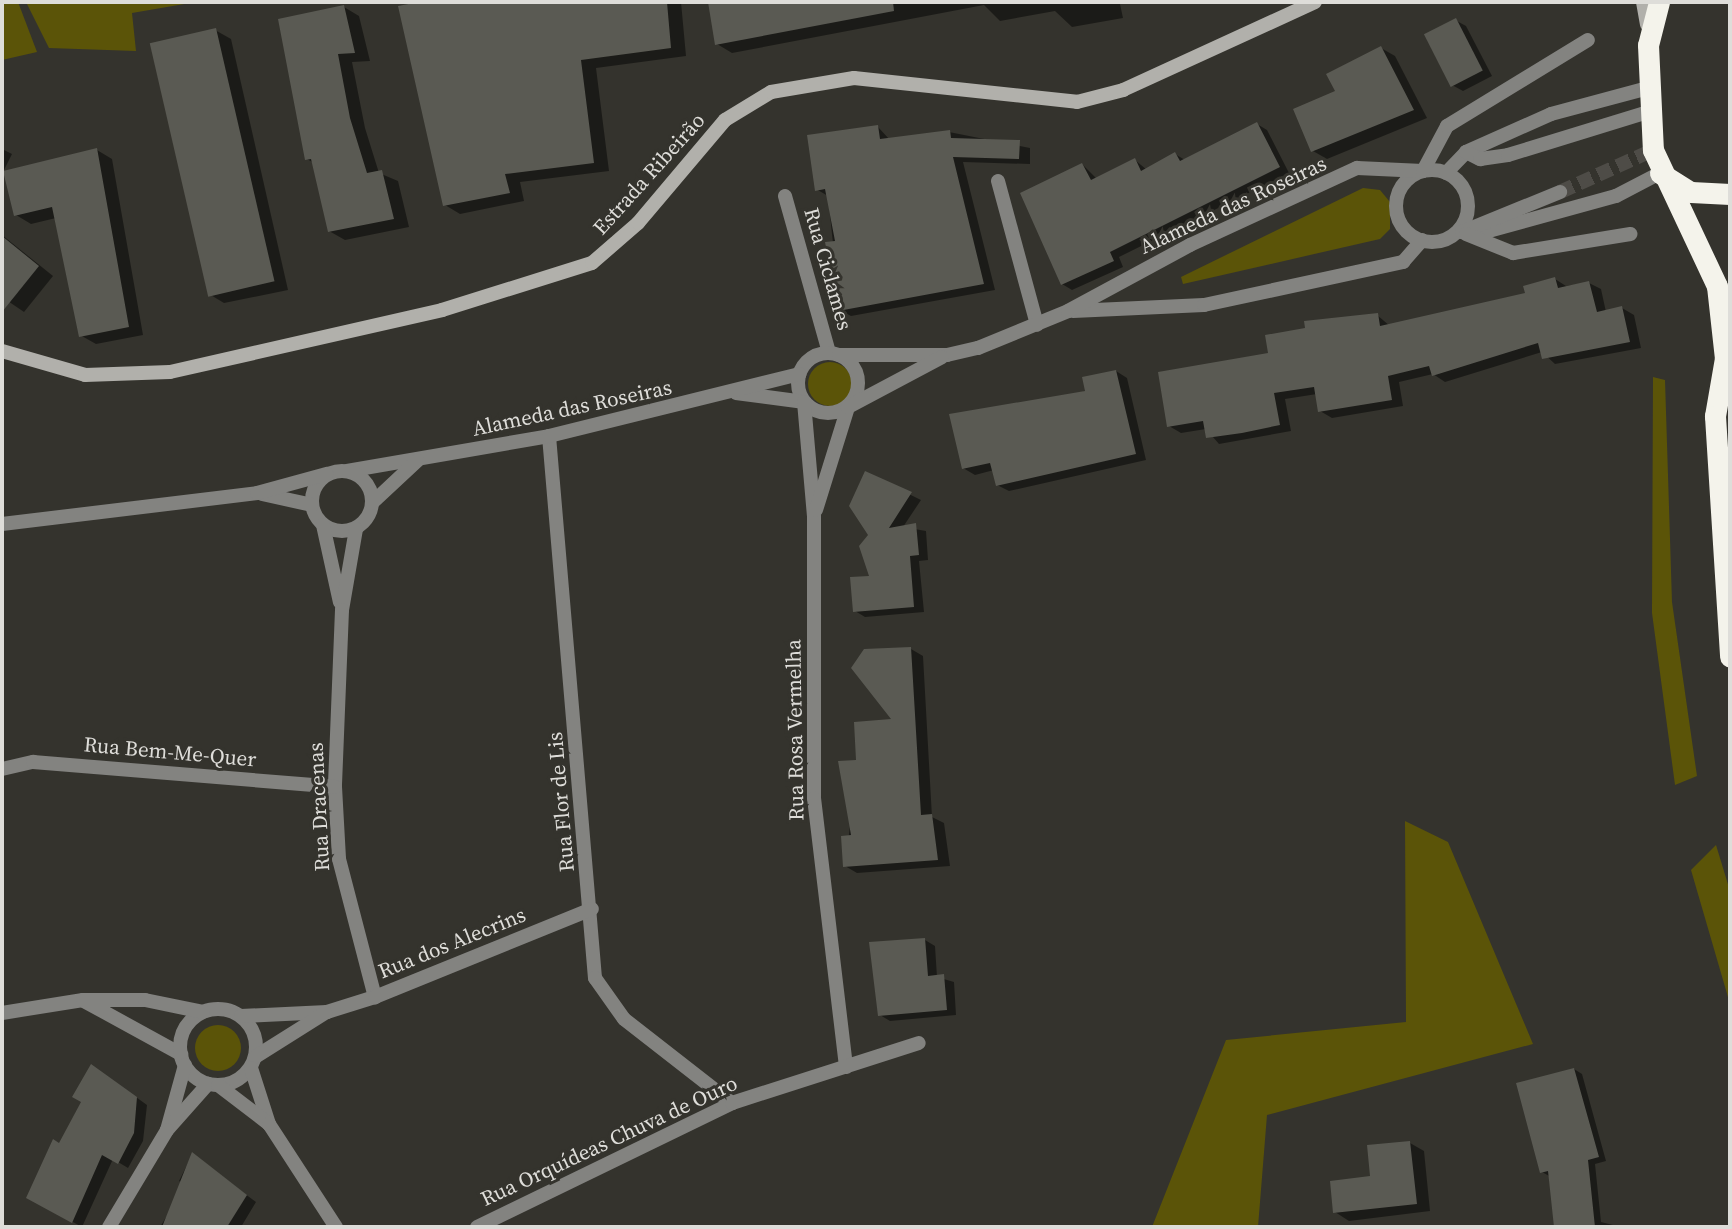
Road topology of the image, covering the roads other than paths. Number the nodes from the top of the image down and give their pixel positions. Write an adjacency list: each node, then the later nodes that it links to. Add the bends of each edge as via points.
1 (1315, 2): 21 (street, Estrada Ribeirão, via 1123,90 1077,102 854,78 771,92 725,120 638,223 592,263 442,310 170,372 85,375)
2 (1645, 2): 4 (street)
3 (1659, 2): 4 (highway)
4 (1648, 35): 6 (highway)
5 (1588, 40): 9 (street, via 1447,126)
6 (1648, 88): 7 (highway); 8 (street, via 1551,114)
7 (1648, 112): 8 (street, via 1508,155 1480,159); 11 (highway)
8 (1466, 152): 10 (street)
9 (1423, 171): 10 (street); 18 (street, via 1404,183 1396,205 1403,227); 19 (street, Alameda das Roseiras, via 1357,168 1191,245)
10 (1446, 173): 18 (street, via 1464,189 1467,212 1446,239)
11 (1660, 173): 14 (highway, via 1691,192); 16 (street, via 1616,196 1474,235); 40 (highway, via 1717,286 1725,358 1714,416)
12 (998, 181): 20 (street)
13 (1560, 192): 16 (street)
14 (1730, 194)
15 (785, 196): 22 (street, Rua Ciclames)
16 (1462, 232): 17 (street, via 1513,253)
17 (1630, 234)
18 (1422, 240): 19 (street, Alameda das Roseiras, via 1403,262 1204,305)
19 (1068, 311): 20 (street, Alameda das Roseiras)
20 (1037, 325): 23 (street, Alameda das Roseiras)
21 (2, 351)
22 (834, 354): 23 (street, Alameda das Roseiras); 24 (street, via 810,359); 27 (street, via 858,378)
23 (947, 355): 27 (street, Alameda das Roseiras)
24 (799, 374): 25 (street, Alameda das Roseiras); 26 (street)
25 (736, 393): 26 (street, Alameda das Roseiras); 29 (street, Alameda das Roseiras)
26 (804, 402): 27 (street, via 830,414); 36 (street, Rua Rosa Vermelha)
27 (848, 407): 36 (street, Rua Rosa Vermelha)
28 (1730, 428): 40 (highway)
29 (549, 436): 30 (street, Alameda das Roseiras); 45 (street, Rua Flor de Lis)
30 (417, 461): 31 (street, Alameda das Roseiras); 34 (street)
31 (347, 471): 32 (street); 34 (street, via 364,483)
32 (326, 474): 33 (street); 35 (street)
33 (257, 493): 35 (street); 37 (street)
34 (372, 503): 39 (street)
35 (312, 505): 38 (street)
36 (814, 516): 55 (street, Rua Rosa Vermelha, via 814,798)
37 (2, 524)
38 (323, 525): 39 (street); 41 (street, Rua Dracenas)
39 (356, 529): 41 (street, Rua Dracenas)
40 (1719, 535): 42 (highway)
41 (342, 610): 44 (street, Rua Dracenas)
42 (1730, 657)
43 (2, 769): 44 (street, Rua Bem-Me-Quer, via 33,762)
44 (335, 787): 46 (street, Rua Dracenas, via 339,859)
45 (592, 909): 46 (street, Rua dos Alecrins); 57 (street, Rua Flor de Lis, via 595,978 603,996)
46 (375, 998): 49 (street, Rua dos Alecrins)
47 (83, 1000): 48 (street, via 145,1000); 50 (street); 53 (street)
48 (203, 1012): 51 (street); 53 (street, via 184,1029)
49 (327, 1012): 51 (street, Rua dos Alecrins); 54 (street, Rua dos Alecrins)
50 (2, 1013)
51 (241, 1016): 54 (street, via 255,1034)
52 (919, 1043): 55 (street, Rua Orquídeas Chuva de Ouro)
53 (183, 1059): 56 (street); 59 (street)
54 (253, 1063): 56 (street); 58 (street)
55 (846, 1067): 57 (street, Rua Orquídeas Chuva de Ouro)
56 (213, 1084): 58 (street); 59 (street)
57 (732, 1103): 62 (street, Rua Orquídeas Chuva de Ouro)
58 (269, 1124): 61 (street)
59 (167, 1130): 60 (street)
60 (109, 1227)
61 (336, 1227)
62 (477, 1227)

